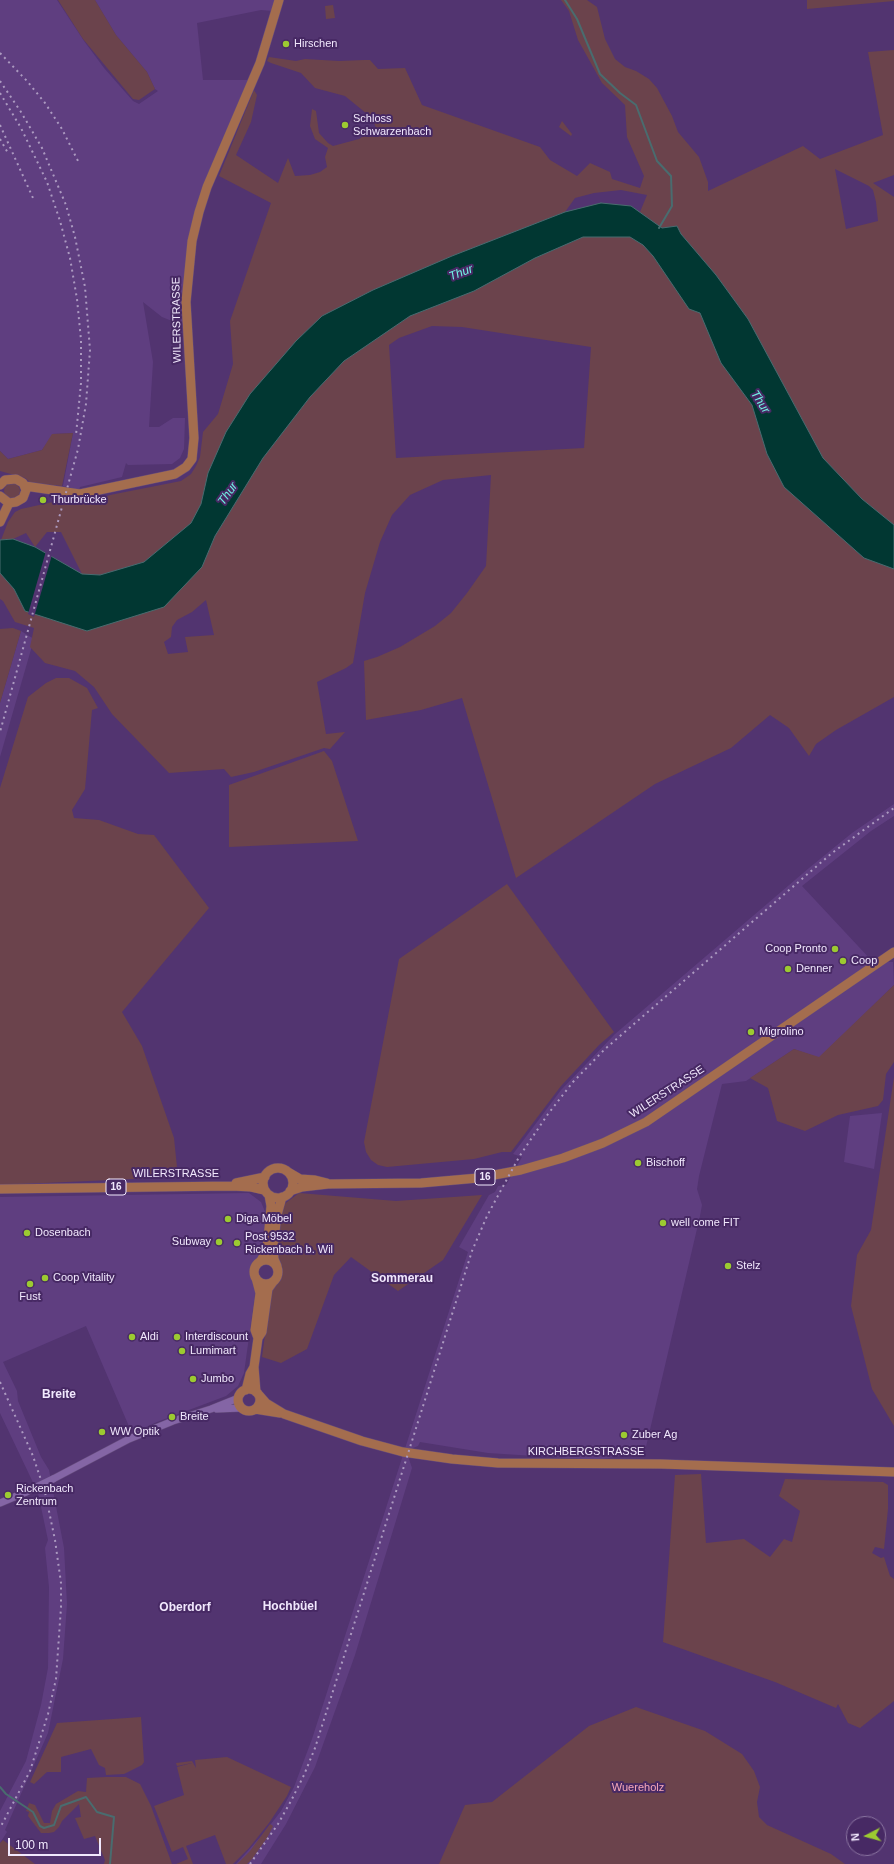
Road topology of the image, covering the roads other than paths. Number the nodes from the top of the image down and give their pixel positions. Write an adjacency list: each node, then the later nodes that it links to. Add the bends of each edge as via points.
1 (280, 0): 3 (main road, WILERSTRASSE, via 260,63 207,187 192,241 186,302 194,438 192,459 183,470 175,474 80,494)
2 (2, 480): 3 (main road, WILERSTRASSE, via 16,478)
3 (25, 490): 5 (main road, WILERSTRASSE, via 20,501)
4 (0, 496): 5 (main road)
5 (9, 502): 6 (main road)
6 (0, 522)
7 (894, 952): 10 (main road, WILERSTRASSE / 16, via 646,1122 603,1143 521,1170 478,1178 421,1183)
8 (288, 1172): 9 (main road, via 275,1169); 10 (main road, WILERSTRASSE / 16, via 300,1178); 13 (main road, via 292,1181)
9 (264, 1177): 11 (main road, WILERSTRASSE / 16, via 239,1181); 14 (main road)
10 (328, 1184): 13 (main road, WILERSTRASSE / 16)
11 (232, 1186): 12 (main road, WILERSTRASSE / 16); 14 (main road, WILERSTRASSE / 16, via 251,1187)
12 (0, 1189)
13 (290, 1191): 15 (main road)
14 (267, 1193): 15 (main road, via 273,1198); 16 (main road, via 271,1216 266,1252)
15 (282, 1198): 17 (main road, via 277,1214 273,1248)
16 (260, 1262): 17 (main road, via 268,1260); 18 (main road, via 255,1268)
17 (276, 1266): 19 (main road, via 278,1276)
18 (256, 1278): 19 (main road, via 262,1284); 20 (main road, via 260,1293 255,1330)
19 (272, 1282): 20 (main road, via 268,1289 262,1332)
20 (258, 1338): 21 (main road)
21 (254, 1367): 22 (main road); 23 (main road)
22 (243, 1393): 23 (main road, via 251,1390); 24 (main road, via 238,1402); 25 (street)
23 (258, 1394): 26 (main road, via 260,1401); 27 (main road, KIRCHBERGSTRASSE, via 266,1403)
24 (242, 1408): 25 (street); 26 (main road, via 248,1411)
25 (211, 1409): 29 (street, bridge, via 129,1439 53,1479)
26 (255, 1409): 27 (main road, KIRCHBERGSTRASSE)
27 (284, 1414): 28 (main road, KIRCHBERGSTRASSE, via 340,1434 412,1454 498,1463 661,1464)
28 (894, 1472)
29 (0, 1503)

